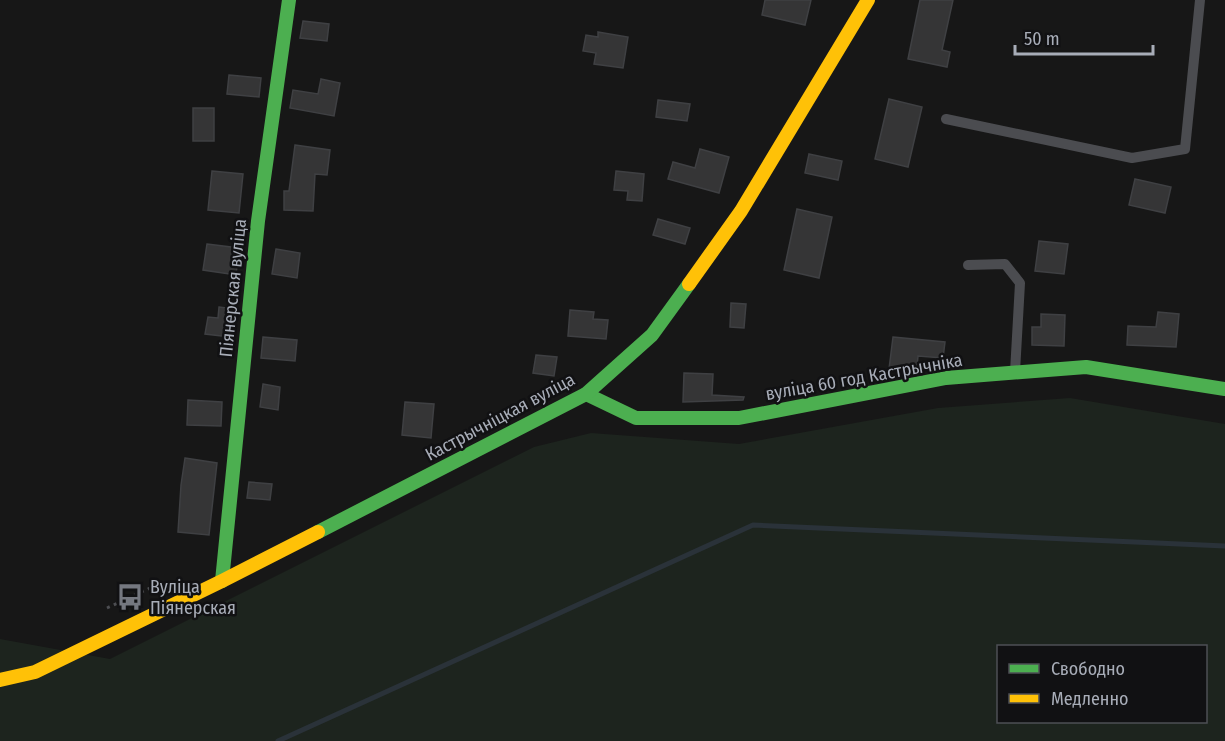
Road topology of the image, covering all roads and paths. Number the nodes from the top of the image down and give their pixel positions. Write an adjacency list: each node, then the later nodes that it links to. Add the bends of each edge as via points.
1 (289, 0): 9 (street, Піянерская вуліца, via 258,221)
2 (868, 0): 8 (street, Кастрычніцкая вуліца, via 741,211 652,335)
3 (1200, 0): 4 (lane, via 1185,150 1132,158)
4 (946, 120)
5 (968, 265): 6 (lane, via 1005,264 1020,283)
6 (1015, 372): 7 (street, вуліца 60 год Кастрычніка, via 1086,367); 8 (street, вуліца 60 год Кастрычніка, via 946,378 739,418 636,418)
7 (1225, 389)
8 (586, 394): 9 (street, Кастрычніцкая вуліца)
9 (222, 580): 12 (street, Кастрычніцкая вуліца, via 35,672)
10 (150, 588): 11 (path)
11 (107, 608)
12 (0, 680)

